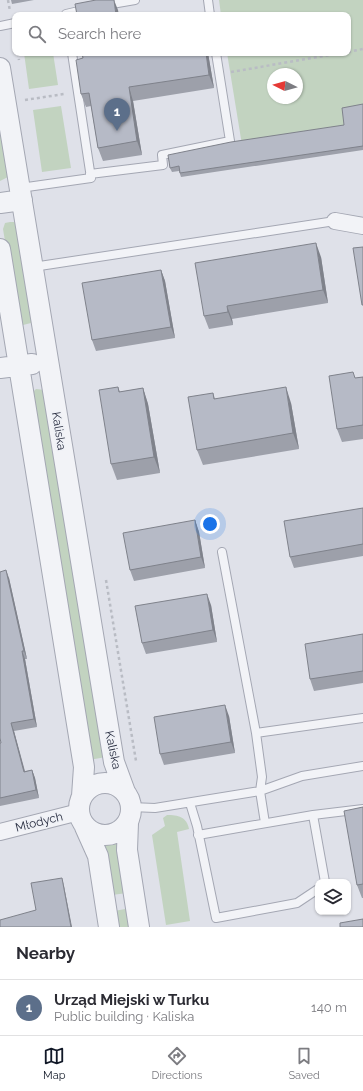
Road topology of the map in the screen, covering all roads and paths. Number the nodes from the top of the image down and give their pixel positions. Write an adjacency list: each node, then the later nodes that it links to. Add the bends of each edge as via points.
1 (135, 0): 3 (lane)
2 (208, 0): 4 (lane)
3 (78, 12)
4 (210, 12)
5 (12, 24): 6 (lane)
6 (0, 26)
7 (363, 50): 8 (path)
8 (351, 52)
9 (72, 56): 14 (lane)
10 (217, 56): 13 (lane)
11 (324, 56): 13 (path)
12 (0, 68): 17 (street, Kaliska)
13 (220, 74): 16 (lane, via 230,141 162,155 163,164)
14 (78, 92): 15 (path); 16 (lane)
15 (25, 100)
16 (90, 174): 17 (lane, via 91,178)
17 (21, 194): 18 (street); 22 (street, Kaliska)
18 (0, 203)
19 (335, 221): 20 (street); 22 (lane)
20 (363, 226)
21 (0, 249): 24 (street)
22 (32, 267): 23 (street, Kaliska)
23 (48, 362): 24 (street); 31 (street, Kaliska, via 114,762)
24 (9, 367): 33 (street, via 84,767)
25 (222, 552): 27 (lane)
26 (363, 718): 27 (lane)
27 (256, 733): 29 (lane, via 262,776)
28 (363, 766): 29 (lane, via 302,776)
29 (260, 791): 30 (lane); 35 (lane)
30 (190, 803): 31 (lane, via 155,808); 37 (lane)
31 (128, 807): 33 (street, via 119,832 108,836 99,835); 33 (street, via 115,785 103,783 95,785); 41 (street, Kaliska, via 127,850)
32 (363, 809): 34 (lane)
33 (82, 812): 36 (street, Młodych); 40 (street, via 98,856)
34 (313, 814): 35 (lane); 38 (lane)
35 (265, 823): 37 (lane)
36 (0, 832)
37 (198, 835): 39 (lane, via 216,918 298,902)
38 (324, 879)
39 (315, 891)
40 (109, 927)
41 (139, 927)

